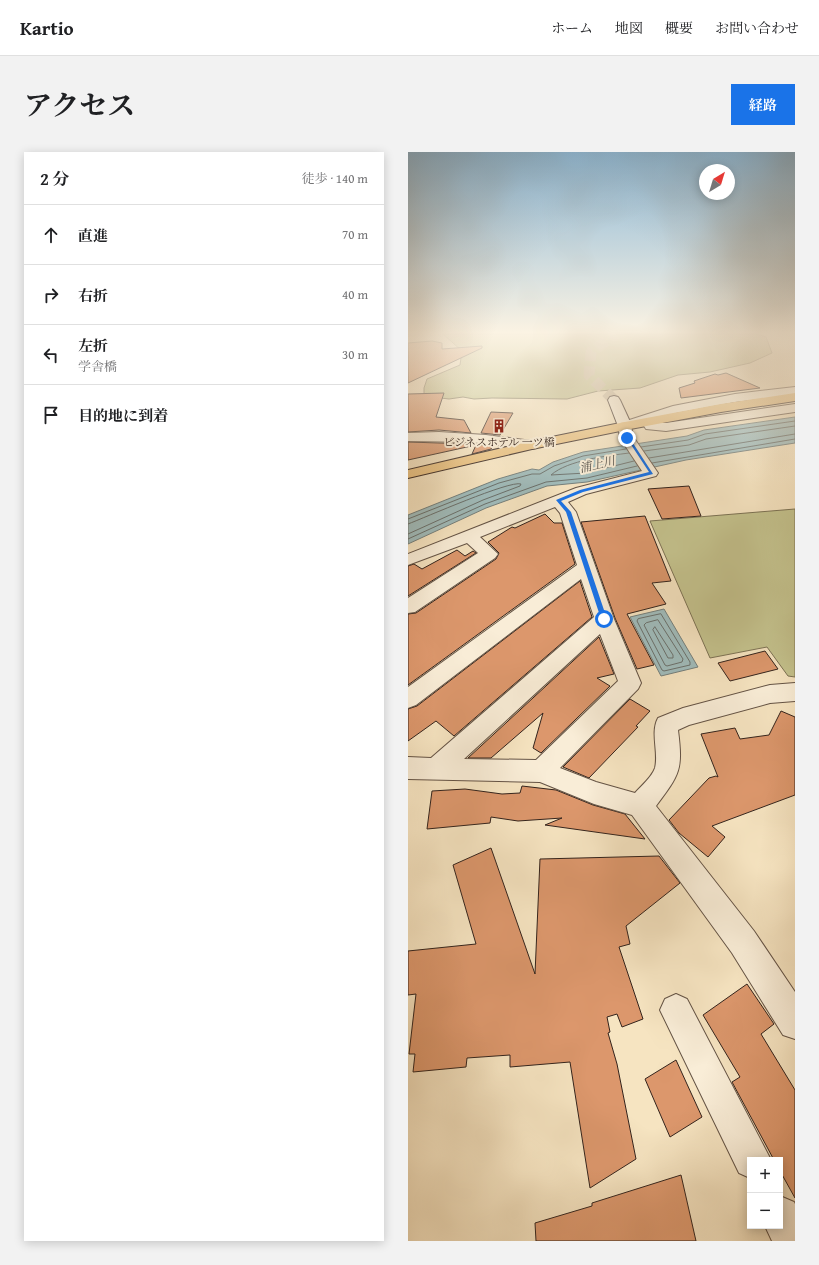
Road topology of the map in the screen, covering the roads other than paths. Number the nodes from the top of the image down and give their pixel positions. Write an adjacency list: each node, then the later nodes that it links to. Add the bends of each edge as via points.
1 (795, 390): 7 (street, via 673,410)
2 (795, 397): 6 (main road)
3 (614, 400): 7 (street)
4 (795, 401): 6 (main road)
5 (795, 408): 7 (street)
6 (695, 414): 7 (main road)
7 (626, 432): 9 (main road); 11 (street, via 652,473 581,491)
8 (408, 438): 9 (street, via 435,435)
9 (532, 445): 10 (main road)
10 (408, 474)
11 (558, 500): 12 (street); 14 (street, via 568,512)
12 (469, 536): 13 (street); 15 (street, via 490,554)
13 (408, 560)
14 (587, 566): 16 (street); 18 (street)
15 (408, 607)
16 (604, 619): 20 (street); 21 (street, via 630,683)
17 (795, 692): 22 (street, via 770,694 683,717 666,725 669,753 666,774)
18 (408, 699)
19 (408, 768): 20 (street)
20 (436, 769): 21 (street)
21 (540, 771): 22 (street, via 594,793)
22 (640, 806): 24 (street, via 743,942)
23 (676, 1010): 25 (street)
24 (795, 1023)
25 (750, 1157)
26 (783, 1222): 27 (street)
27 (793, 1241)

